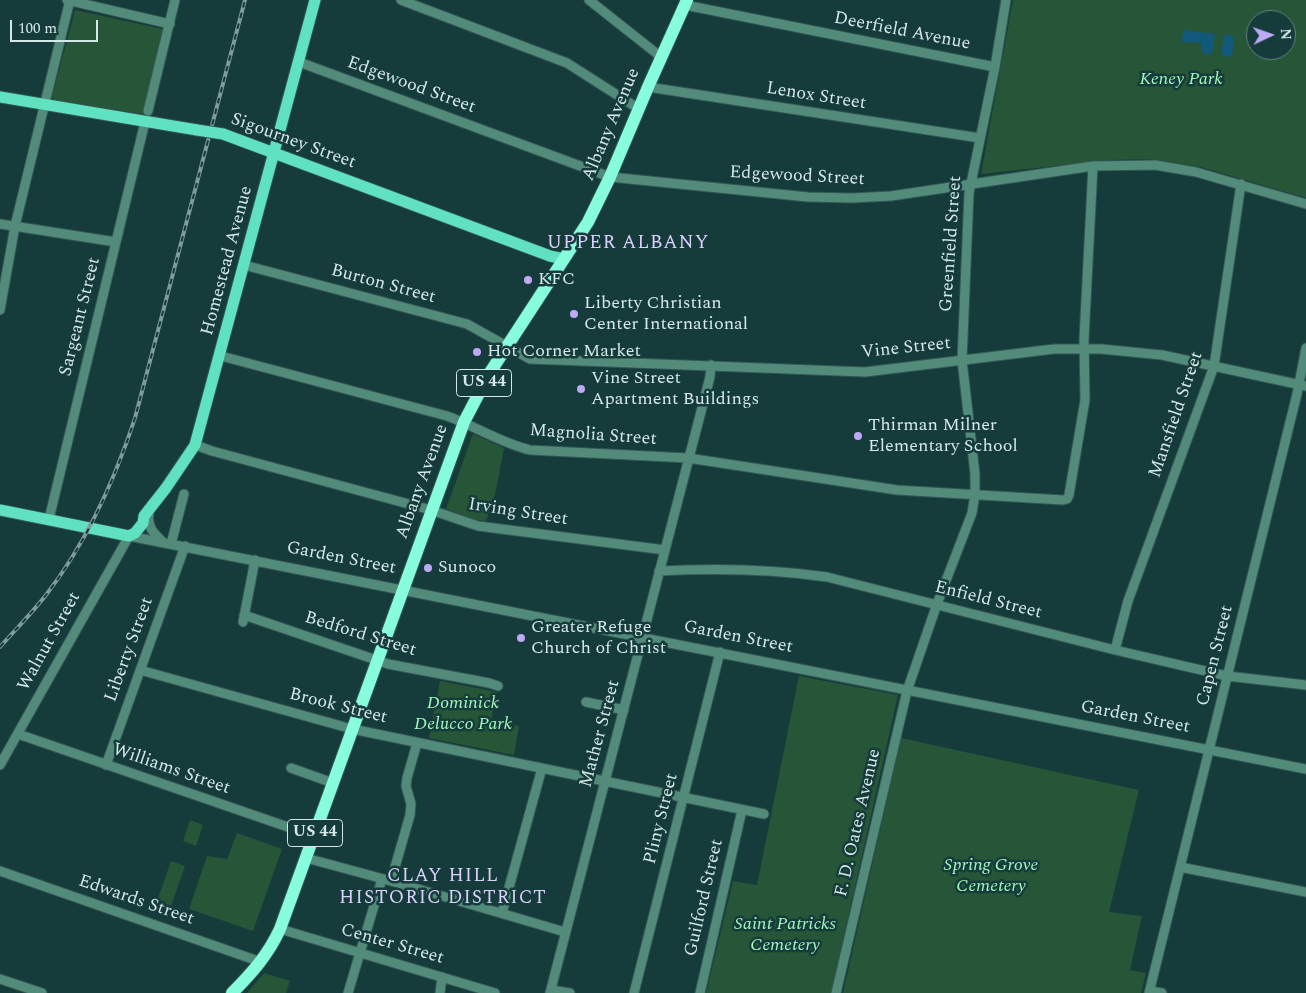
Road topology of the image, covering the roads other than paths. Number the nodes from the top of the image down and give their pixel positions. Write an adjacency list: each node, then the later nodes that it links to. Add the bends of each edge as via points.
1 (69, 0): 8 (street); 14 (street)
2 (175, 0): 8 (street, Sargeant Street)
3 (315, 0): 10 (main road, Homestead Avenue)
4 (401, 0): 15 (street, via 567,63)
5 (589, 0): 9 (street)
6 (1006, 0): 11 (street, Greenfield Street)
7 (686, 3): 9 (highway, Albany Avenue / US 44); 11 (street, Deerfield Avenue)
8 (170, 24): 16 (street, Sargeant Street)
9 (661, 57): 12 (highway, Albany Avenue / US 44)
10 (299, 62): 18 (main road, Homestead Avenue); 20 (street, Edgewood Street)
11 (995, 67): 17 (street, Greenfield Street)
12 (648, 87): 15 (highway, Albany Avenue / US 44); 17 (street, Lenox Street)
13 (0, 97): 14 (main road, Sigourney Street)
14 (45, 104): 16 (main road, Sigourney Street); 25 (street)
15 (639, 109): 20 (highway, Albany Avenue / US 44)
16 (147, 116): 18 (main road, Sigourney Street, bridge, via 223,134); 26 (street, Sargeant Street)
17 (980, 138): 21 (street, Greenfield Street)
18 (274, 153): 27 (main road, Sigourney Street); 28 (main road, Homestead Avenue)
19 (1093, 166): 21 (street, Edgewood Street); 22 (street, Edgewood Street, via 1155,165); 31 (street)
20 (610, 177): 21 (street, Edgewood Street, via 808,197 852,198 891,196); 27 (highway, Albany Avenue / US 44, via 588,222)
21 (971, 184): 34 (street, Greenfield Street)
22 (1241, 184): 23 (street, Edgewood Street); 36 (street, Mansfield Street)
23 (1306, 204)
24 (0, 224): 25 (street)
25 (15, 226): 26 (street); 29 (street)
26 (116, 242): 46 (street, Sargeant Street)
27 (564, 259): 30 (highway, Albany Avenue / US 44)
28 (244, 265): 30 (street, Burton Street, via 467,324); 33 (main road, Homestead Avenue)
29 (0, 310)
30 (508, 347): 35 (street, Vine Street, via 534,359); 38 (highway, Albany Avenue / US 44)
31 (1084, 348): 34 (street, Vine Street); 36 (street, Vine Street, via 1147,353); 42 (street, Magnolia Street, via 1084,411 1067,499)
32 (1306, 348): 37 (street, Capen Street)
33 (220, 356): 38 (street, Magnolia Street); 39 (main road, Homestead Avenue)
34 (962, 360): 35 (street, Vine Street, via 865,372); 42 (street, Greenfield Street)
35 (711, 366): 40 (street, Mather Street)
36 (1214, 366): 37 (street, Vine Street); 56 (street, Mansfield Street, via 1128,601)
37 (1302, 385): 60 (street, Capen Street)
38 (464, 422): 40 (street, Magnolia Street, via 514,446 530,450); 44 (highway, Albany Avenue / US 44)
39 (195, 445): 44 (street, Irving Street); 45 (main road, Homestead Avenue)
40 (688, 458): 42 (street, Magnolia Street, via 897,490); 50 (street, Mather Street)
41 (184, 494): 48 (street)
42 (975, 494): 54 (street, Greenfield Street, via 972,513)
43 (0, 510): 46 (main road, Garden Street)
44 (431, 510): 50 (street, Irving Street, via 478,526); 53 (highway, Albany Avenue / US 44)
45 (147, 512): 47 (main road, Homestead Avenue, via 129,530); 48 (street, via 150,529)
46 (49, 519): 47 (main road, Garden Street)
47 (129, 536): 48 (street, Garden Street); 67 (street, Walnut Street)
48 (168, 543): 49 (street, Garden Street)
49 (185, 546): 51 (street, Garden Street); 59 (street, Liberty Street)
50 (665, 550): 52 (street, Mather Street)
51 (255, 560): 53 (street, Garden Street); 58 (street, Bedford Street, via 243,619)
52 (659, 571): 54 (street, Enfield Street, via 724,568 786,571 827,577); 55 (street, Mather Street)
53 (402, 589): 55 (street, Garden Street); 58 (highway, Albany Avenue / US 44)
54 (937, 604): 56 (street, Enfield Street); 63 (street, Greenfield Street)
55 (642, 638): 57 (street, Garden Street); 65 (street, Mather Street)
56 (1115, 650): 60 (street, Enfield Street)
57 (720, 652): 63 (street, Garden Street); 77 (street, Pliny Street)
58 (377, 660): 62 (street, Bedford Street); 66 (highway, Albany Avenue / US 44)
59 (140, 670): 66 (street, Brook Street); 71 (street, Liberty Street)
60 (1227, 676): 61 (street, Enfield Street); 69 (street, Capen Street)
61 (1306, 684)
62 (498, 686)
63 (907, 691): 69 (street, Garden Street); 103 (street, F. D. Oates Avenue)
64 (586, 702): 65 (street)
65 (624, 710): 75 (street, Mather Street)
66 (352, 728): 68 (street, Brook Street); 76 (highway, Albany Avenue / US 44)
67 (18, 734): 70 (street, Walnut Street); 71 (street, Williams Street)
68 (417, 743): 73 (street, Brook Street); 84 (street, via 406,786 411,804 410,816)
69 (1209, 750): 74 (street, Garden Street); 82 (street, Capen Street)
70 (0, 765)
71 (106, 765): 80 (street, Williams Street)
72 (291, 768): 76 (street)
73 (542, 768): 75 (street, Brook Street); 86 (street)
74 (1306, 769)
75 (606, 781): 77 (street, Brook Street); 88 (street, Mather Street)
76 (333, 783): 80 (highway, Albany Avenue / US 44)
77 (684, 797): 78 (street, Brook Street); 101 (street, Pliny Street)
78 (742, 810): 79 (street, Brook Street); 102 (street, Guilford Street)
79 (764, 814)
80 (314, 836): 81 (highway, Albany Avenue / US 44)
81 (306, 858): 84 (street); 87 (highway, Albany Avenue / US 44)
82 (1180, 867): 85 (street); 94 (street, Capen Street)
83 (0, 871): 90 (street, Edwards Street)
84 (387, 880): 86 (street); 89 (street)
85 (1306, 892)
86 (502, 913): 88 (street)
87 (280, 929): 89 (street, Center Street); 90 (highway, Albany Avenue / US 44)
88 (565, 932): 93 (street, Mather Street)
89 (360, 952): 91 (street, Center Street); 97 (street)
90 (261, 962): 96 (highway, Albany Avenue / US 44)
91 (442, 977): 98 (street); 99 (street, Center Street)
92 (0, 979): 95 (street)
93 (550, 991): 100 (street)
94 (1150, 992): 104 (street)
95 (42, 993)
96 (232, 993)
97 (348, 993)
98 (440, 993)
99 (495, 993)
100 (570, 993)
101 (634, 993)
102 (700, 993)
103 (836, 993)
104 (1162, 993)

